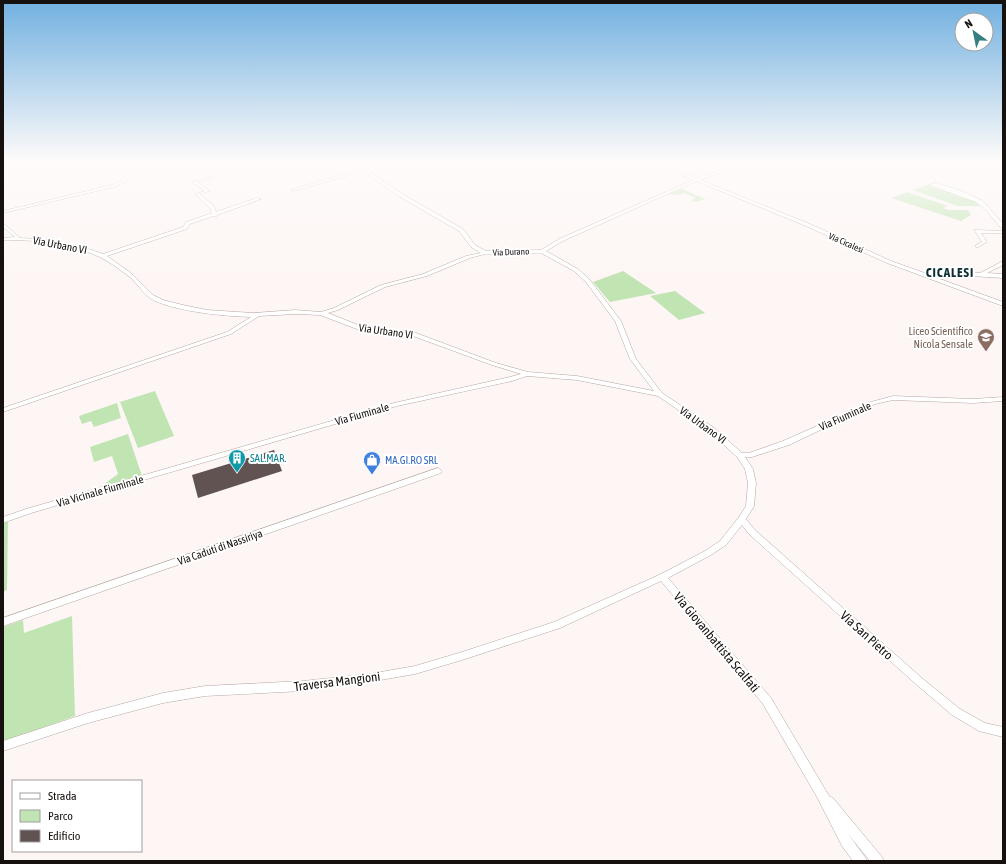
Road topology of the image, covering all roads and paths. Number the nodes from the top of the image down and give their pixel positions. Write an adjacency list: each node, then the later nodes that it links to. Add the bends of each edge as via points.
1 (52, 200): 10 (street)
2 (204, 200): 11 (street)
3 (255, 200): 11 (street)
4 (409, 200): 19 (street, via 460,230 473,246)
5 (651, 200): 18 (street, Via Durano)
6 (746, 200): 24 (street, Via Cicalesi, via 889,262)
7 (976, 200): 9 (street)
8 (978, 200): 9 (street)
9 (981, 202): 13 (street)
10 (3, 212)
11 (215, 214): 20 (street, via 188,223 185,228)
12 (3, 224): 16 (street)
13 (1003, 227)
14 (1003, 232): 17 (street, via 977,231 984,242)
15 (3, 239): 16 (street, Via Urbano VI)
16 (19, 239): 20 (street, Via Urbano VI, via 77,247)
17 (978, 246)
18 (542, 251): 19 (street, Via Durano); 29 (street, via 576,270 588,281 618,321 634,359)
19 (485, 253): 26 (street, Via Durano, via 459,260 425,275 383,286)
20 (102, 256): 27 (street, Via Urbano VI, via 128,273 146,291 161,301 214,311)
21 (1003, 263): 22 (street)
22 (981, 275): 23 (street, Via Cicalesi); 24 (street, Via Cicalesi)
23 (1003, 276)
24 (933, 278): 25 (street)
25 (1003, 304)
26 (323, 314): 27 (street, Via Urbano VI, via 303,312); 28 (street, Via Urbano VI, via 346,325 420,336 461,353)
27 (258, 315): 31 (street, via 229,333)
28 (527, 374): 29 (street, Via Urbano VI, via 577,378); 33 (street, Via Fiuminale, via 396,404)
29 (660, 394): 32 (street, Via Urbano VI, via 711,429)
30 (1003, 399): 32 (street, Via Fiuminale, via 973,401 893,398 873,402 786,443 749,455)
31 (3, 410)
32 (740, 455): 35 (street, Via Urbano VI, via 749,469 752,483 750,506)
33 (198, 462): 36 (street, Via Vicinale Fiuminale)
34 (438, 471): 38 (street, Via Caduti di Nassiriya)
35 (742, 519): 37 (street, via 723,543); 39 (street, Via San Pietro, via 752,532 956,712 982,727)
36 (3, 520)
37 (662, 577): 40 (street, Traversa Mangioni, via 557,625 415,670 303,686 205,691 163,698 88,718); 41 (street, Via Giovanbattista Scalfati, via 767,701)
38 (3, 622)
39 (1003, 732)
40 (3, 746)
41 (821, 793): 42 (street, Via Giovanbattista Scalfati, via 846,842); 43 (street, Via Giovanbattista Scalfati)
42 (861, 861)
43 (878, 861)

